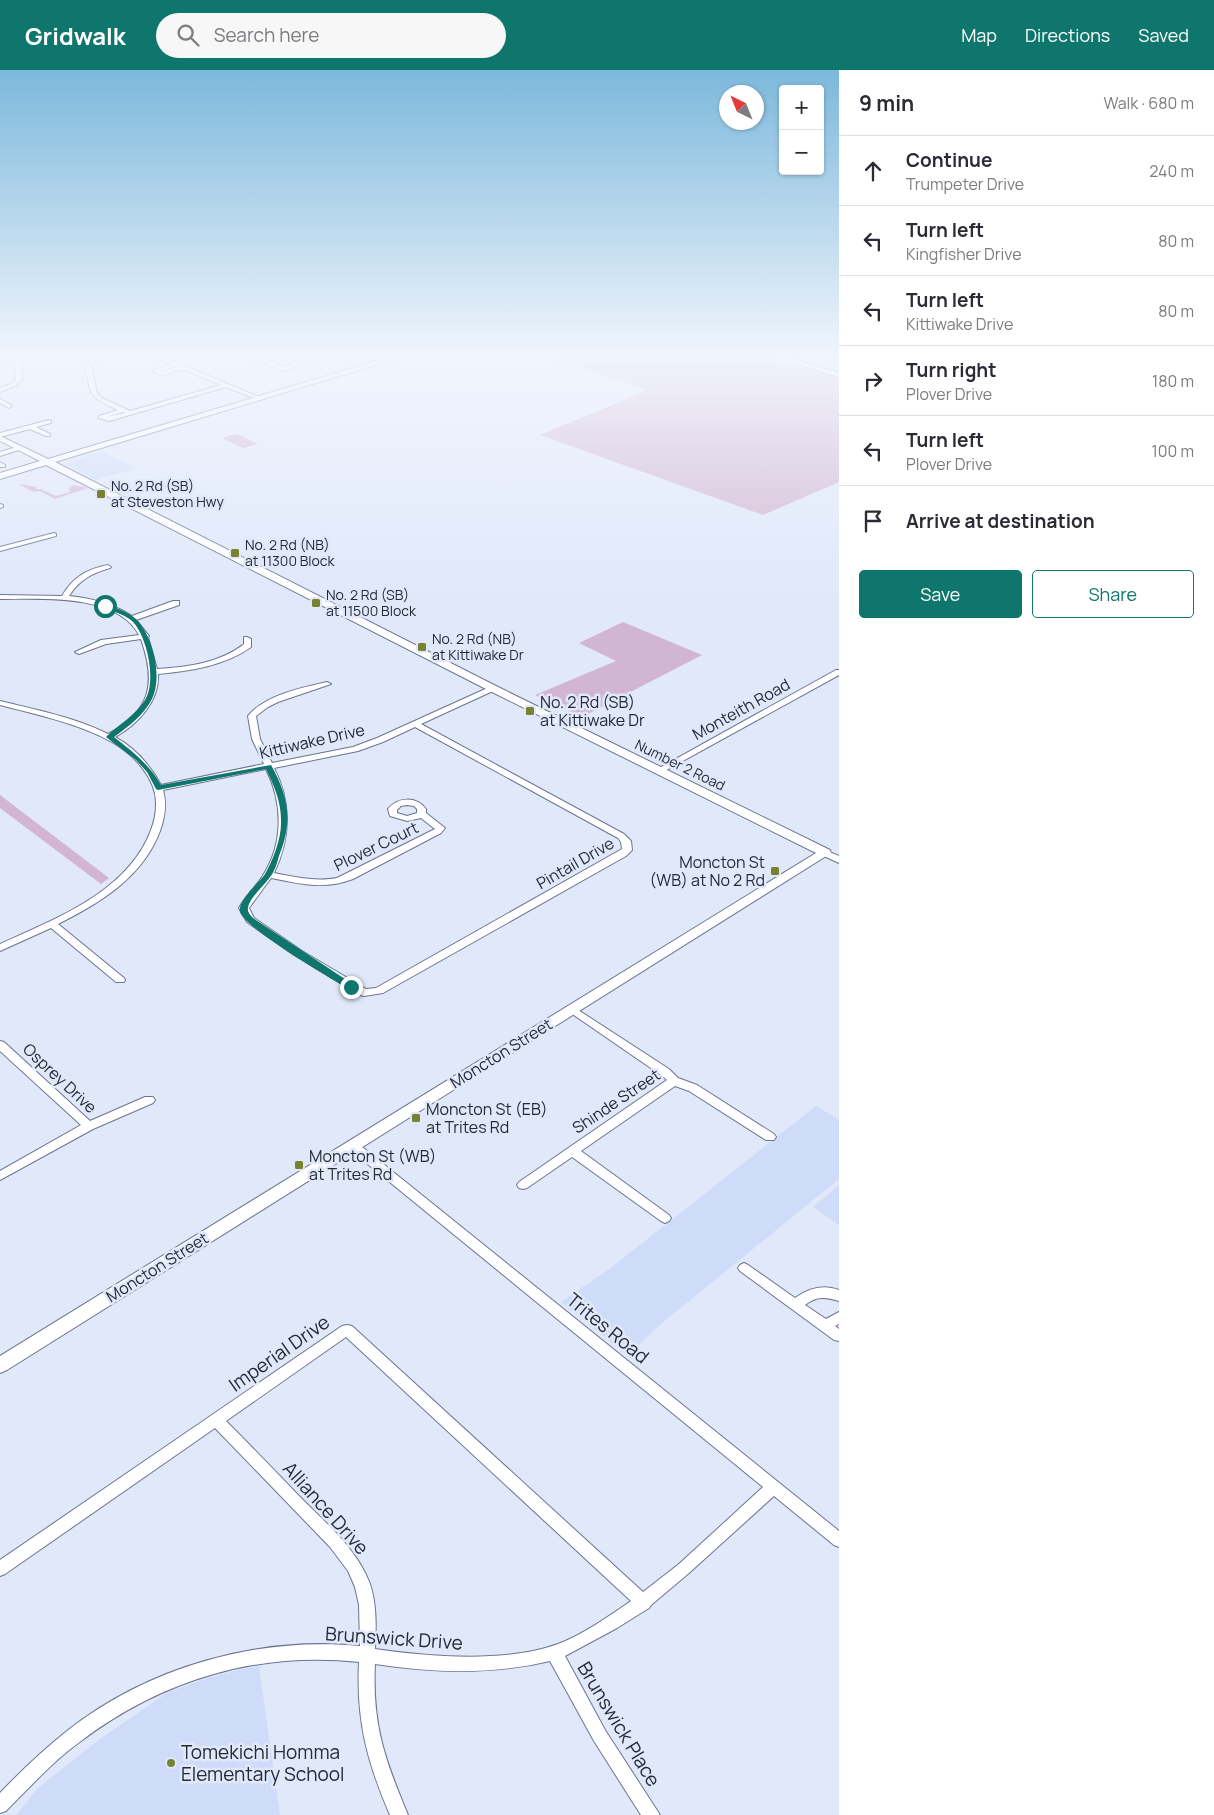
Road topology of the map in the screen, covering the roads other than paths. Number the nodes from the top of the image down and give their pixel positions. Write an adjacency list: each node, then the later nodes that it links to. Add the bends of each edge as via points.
1 (138, 435): 5 (street)
2 (0, 437): 3 (street, Number 2 Road)
3 (20, 448): 4 (street); 5 (street, Number 2 Road)
4 (0, 454)
5 (48, 462): 6 (street); 20 (street, Number 2 Road)
6 (0, 476)
7 (54, 535): 8 (street)
8 (0, 549)
9 (108, 567): 11 (street, via 83,574 72,583)
10 (0, 597): 11 (street)
11 (64, 598): 13 (street, via 105,606)
12 (176, 603): 13 (street)
13 (132, 619): 14 (street)
14 (145, 636): 16 (street, via 104,642); 17 (street)
15 (247, 639): 17 (street, via 248,645 244,649 216,660 183,669)
16 (79, 652)
17 (154, 672): 23 (street, via 149,700 133,720)
18 (839, 672): 25 (street, Monteith Road)
19 (326, 684): 24 (street, via 262,707 253,714 258,747)
20 (492, 688): 22 (street, Kittiwake Drive); 25 (street, Number 2 Road)
21 (0, 703): 23 (street)
22 (415, 724): 24 (street, Kittiwake Drive, via 356,749); 30 (street, Pintail Drive, via 621,836 626,841 627,850 370,994 351,987 250,920 244,908)
23 (110, 737): 26 (street, via 138,758)
24 (269, 766): 26 (street, Kittiwake Drive); 30 (street, via 282,795 285,821 283,838)
25 (658, 771): 28 (street, Number 2 Road)
26 (158, 788): 31 (street, via 162,810 156,836 144,855 112,888)
27 (421, 814): 30 (street, Plover Court, via 438,825 437,832 350,878 326,884)
28 (824, 853): 29 (street, Number 2 Road); 34 (street, Moncton Street)
29 (839, 860)
30 (268, 875)
31 (52, 924): 32 (street); 33 (street)
32 (0, 948)
33 (120, 980)
34 (572, 1009): 36 (street, Shinde Street); 40 (street, Moncton Street)
35 (0, 1045): 38 (street, Osprey Drive)
36 (674, 1081): 39 (street, via 693,1088); 41 (street, Shinde Street)
37 (149, 1100): 38 (street)
38 (89, 1126): 42 (street, Osprey Drive)
39 (770, 1137)
40 (352, 1145): 51 (street, Moncton Street); 53 (street, Trites Road)
41 (572, 1151): 43 (street, Shinde Street); 44 (street)
42 (0, 1176)
43 (523, 1185)
44 (665, 1218)
45 (744, 1268): 47 (street)
46 (839, 1296): 47 (street, via 830,1292 812,1293)
47 (796, 1304): 49 (street)
48 (839, 1317): 49 (street)
49 (826, 1326): 50 (street)
50 (839, 1336)
51 (0, 1365)
52 (217, 1421): 55 (street, Imperial Drive); 56 (street, Imperial Drive, via 347,1330); 58 (street, Alliance Drive, via 350,1561 365,1594)
53 (774, 1487): 54 (street, Trites Road); 56 (street, Brunswick Drive)
54 (839, 1540)
55 (0, 1569)
56 (644, 1603): 57 (street, Brunswick Drive, via 603,1629)
57 (554, 1652): 58 (street, Brunswick Drive, via 455,1664); 61 (street, Brunswick Place, via 588,1718)
58 (367, 1655): 59 (street, Brunswick Drive, via 297,1652 238,1659 190,1671 129,1698 75,1735 45,1759); 60 (street, Alliance Drive, via 368,1719 376,1758)
59 (0, 1805)
60 (399, 1815)
61 (651, 1815)

